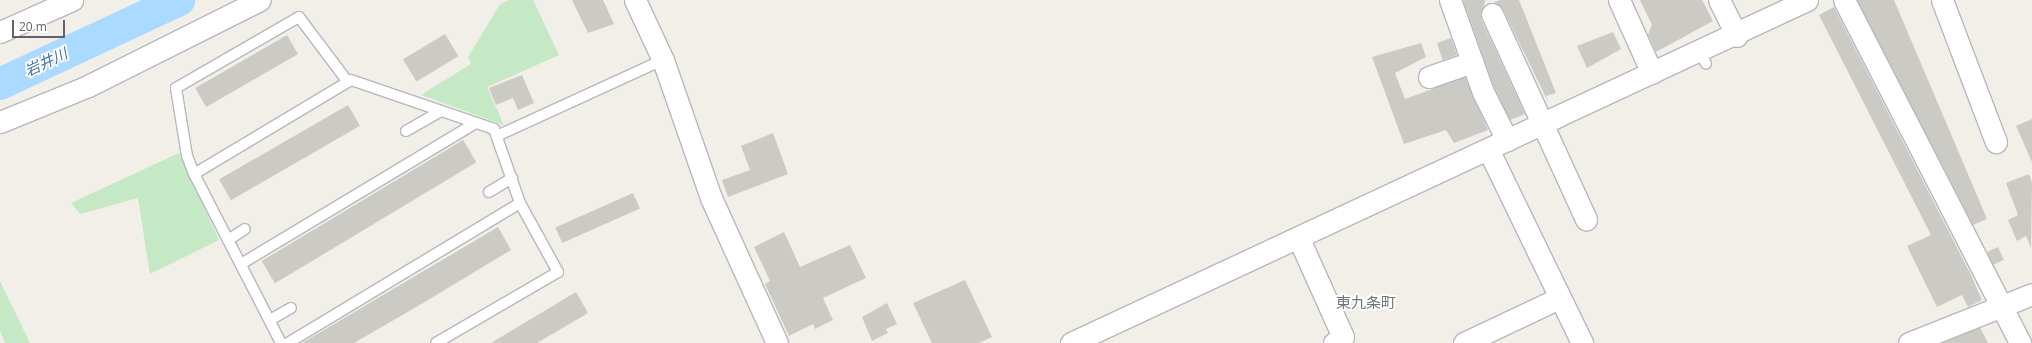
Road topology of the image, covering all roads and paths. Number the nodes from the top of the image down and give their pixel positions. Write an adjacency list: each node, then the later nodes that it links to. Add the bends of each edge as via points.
1 (72, 0): 11 (street)
2 (260, 0): 19 (street, via 88,86)
3 (635, 0): 13 (street)
4 (1450, 0): 14 (street)
5 (1619, 0): 15 (street)
6 (1719, 0): 12 (street)
7 (1807, 0): 12 (street)
8 (1844, 0): 38 (street)
9 (1942, 0): 25 (street)
10 (1492, 14): 21 (street)
11 (0, 32)
12 (1737, 36): 15 (street, via 1703,58)
13 (663, 60): 23 (lane); 44 (street, via 711,198)
14 (1472, 62): 16 (street); 24 (street, via 1483,92)
15 (1652, 73): 21 (street)
16 (1428, 77)
17 (348, 82): 18 (lane, via 351,80); 27 (lane); 27 (lane, via 299,17 173,89 180,131)
18 (441, 111): 20 (lane); 22 (lane)
19 (0, 122)
20 (476, 123): 23 (lane, via 494,129); 35 (lane)
21 (1540, 124): 24 (street); 31 (street)
22 (406, 132)
23 (499, 135): 28 (lane)
24 (1507, 140): 26 (street)
25 (1996, 142)
26 (1488, 149): 33 (street); 37 (street)
27 (194, 174): 34 (lane)
28 (512, 178): 29 (lane); 30 (lane)
29 (489, 192)
30 (520, 203): 42 (lane); 43 (lane, via 558,272)
31 (1586, 219)
32 (245, 229): 34 (lane)
33 (1299, 239): 45 (street); 46 (street, via 1343,337)
34 (228, 240): 35 (lane)
35 (241, 264): 40 (lane)
36 (2032, 294): 38 (street)
37 (1559, 298): 47 (street); 48 (street)
38 (2002, 307): 49 (street); 50 (street)
39 (291, 308): 40 (lane)
40 (270, 320): 41 (lane)
41 (282, 343)
42 (288, 343)
43 (436, 343)
44 (777, 343)
45 (1071, 343)
46 (1334, 343)
47 (1464, 343)
48 (1582, 343)
49 (1909, 343)
50 (2020, 343)

